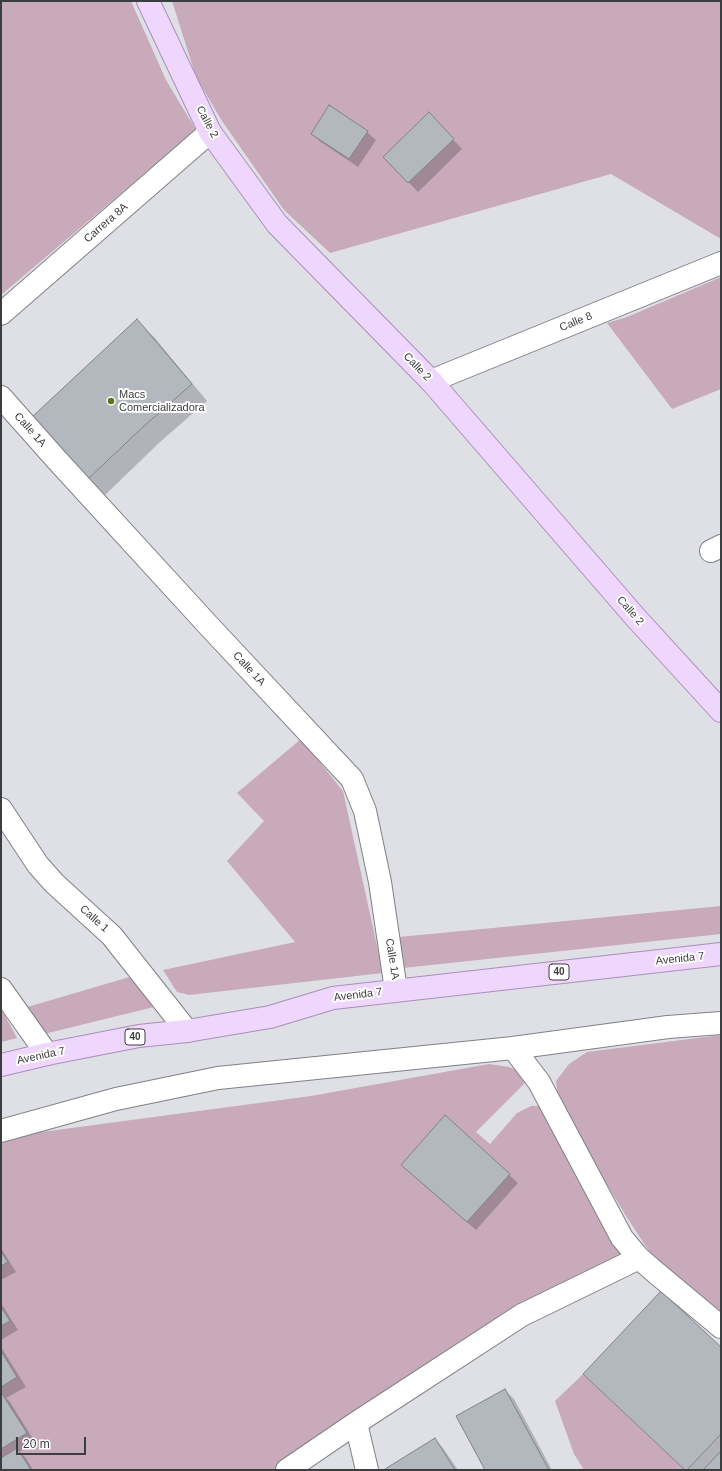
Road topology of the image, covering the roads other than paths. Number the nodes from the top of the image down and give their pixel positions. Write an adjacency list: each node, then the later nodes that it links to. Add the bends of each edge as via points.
1 (148, 1): 2 (main road, Calle 2)
2 (210, 132): 4 (street, Carrera 8A); 5 (main road, Calle 2, via 277,224)
3 (721, 263): 5 (street, Calle 8)
4 (1, 314)
5 (431, 381): 7 (main road, Calle 2, via 636,618)
6 (1, 397): 11 (street, Calle 1A, via 352,779 365,811 380,882)
7 (721, 711)
8 (1, 809): 13 (street, Calle 1, via 38,865 112,936)
9 (721, 954): 11 (main road, Avenida 7 / 40)
10 (1, 989): 15 (street)
11 (396, 990): 13 (main road, Avenida 7 / 40, via 333,998 270,1017)
12 (721, 1023): 14 (street, via 668,1027)
13 (187, 1031): 15 (main road, Avenida 7 / 40, via 139,1036)
14 (513, 1048): 17 (street, via 218,1078 116,1099); 18 (street, via 539,1082 622,1238)
15 (47, 1054): 16 (main road, Avenida 7 / 40)
16 (1, 1065)
17 (1, 1131)
18 (639, 1258): 19 (street); 20 (street, via 522,1315)
19 (721, 1327)
20 (356, 1423): 21 (street); 22 (street)
21 (287, 1470)
22 (367, 1470)

